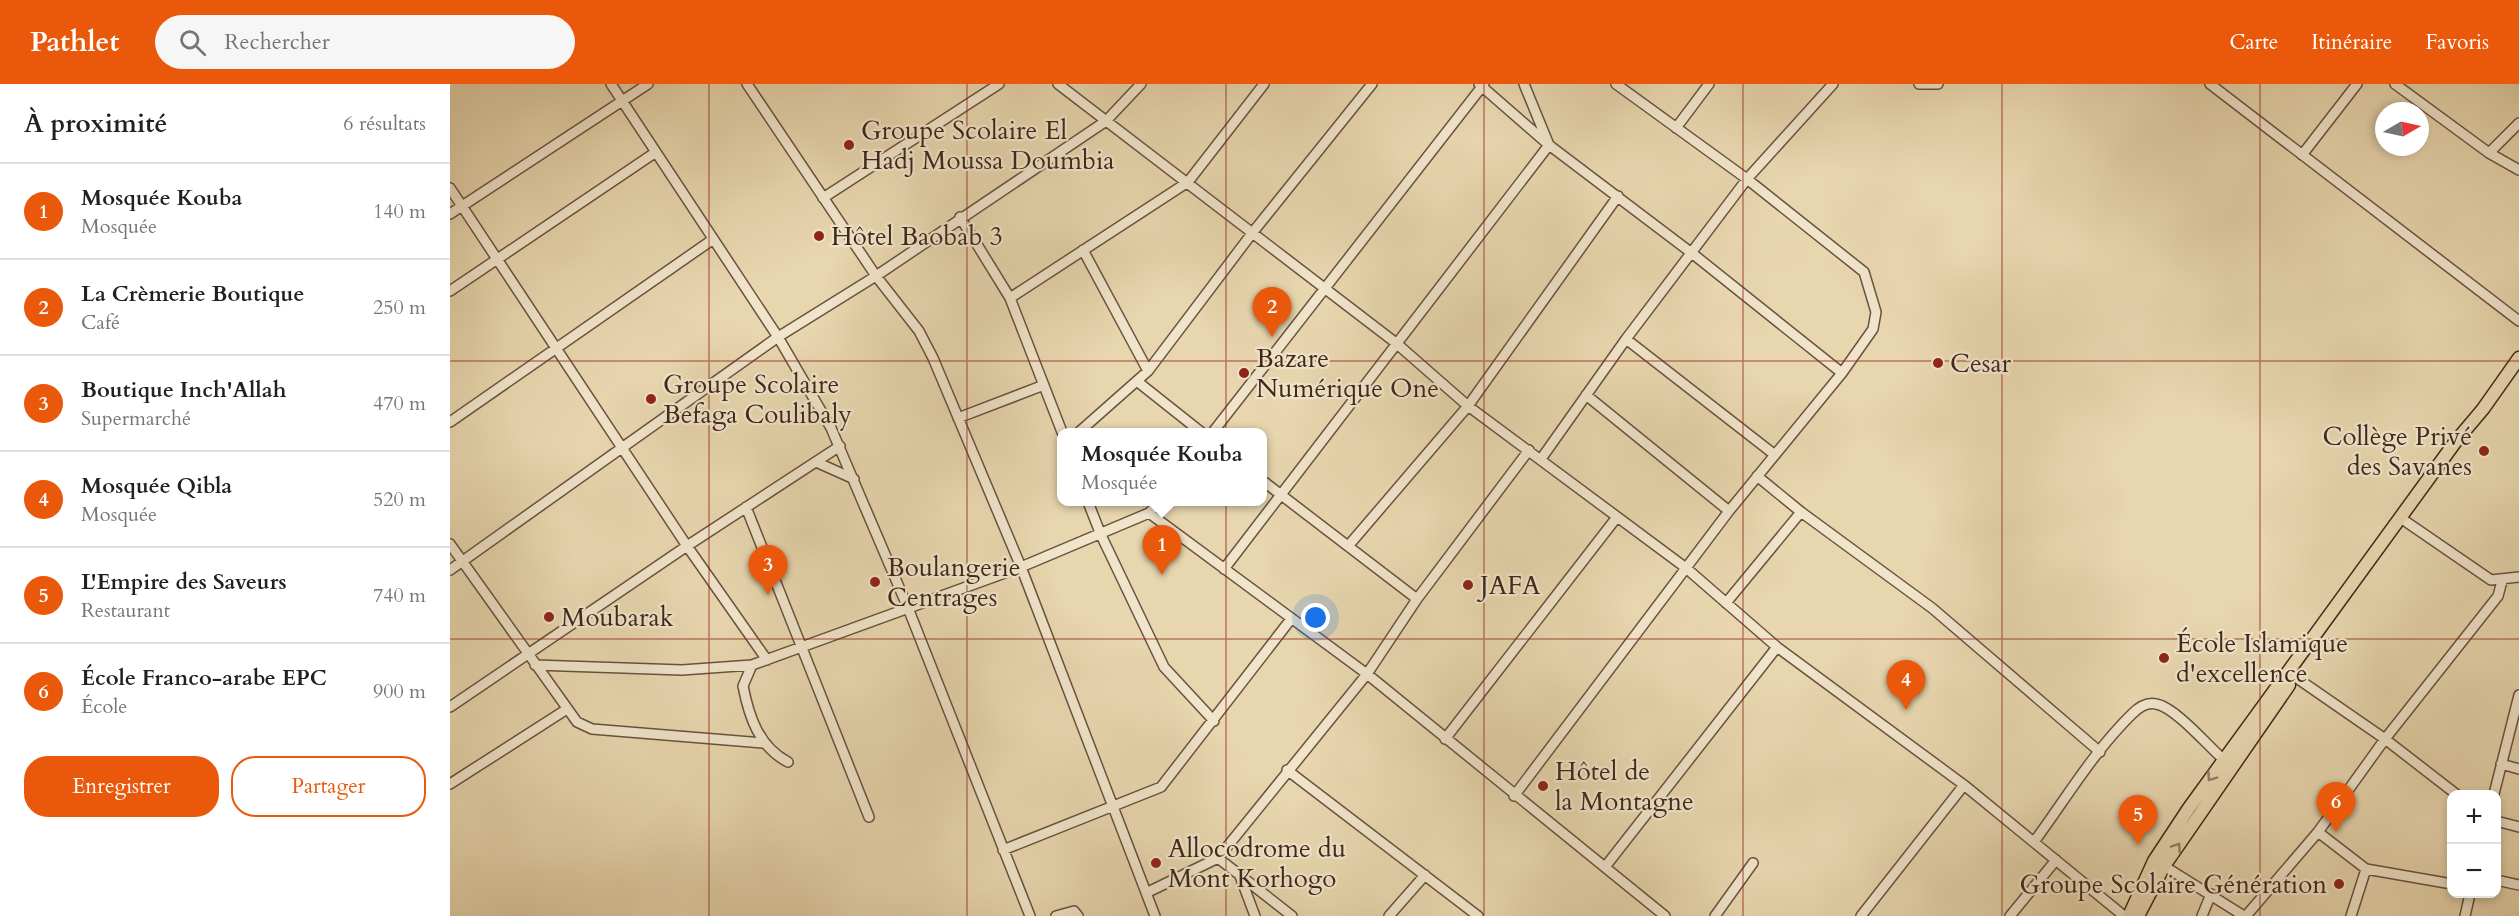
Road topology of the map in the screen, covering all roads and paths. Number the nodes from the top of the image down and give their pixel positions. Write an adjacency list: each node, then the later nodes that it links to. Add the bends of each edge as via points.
1 (611, 84): 19 (street)
2 (648, 84): 19 (street)
3 (747, 84): 32 (street)
4 (999, 84): 32 (street)
5 (1058, 84): 20 (street)
6 (1142, 84): 20 (street)
7 (1264, 84): 29 (street)
8 (1372, 84): 36 (street)
9 (1524, 84): 23 (street)
10 (1616, 84): 22 (street)
11 (1709, 84): 22 (street)
12 (1833, 84): 28 (street)
13 (1919, 84): 14 (street)
14 (1938, 84)
15 (2210, 84): 26 (street)
16 (2357, 84): 26 (street)
17 (2395, 84): 25 (street)
18 (1482, 85): 23 (street); 42 (street)
19 (623, 102): 24 (street); 33 (street)
20 (1106, 121): 29 (street); 35 (street)
21 (2519, 123): 25 (street)
22 (1676, 128): 28 (street)
23 (1549, 145): 31 (street); 48 (street)
24 (656, 152): 37 (street); 40 (street)
25 (2489, 153): 27 (street)
26 (2302, 155): 45 (street)
27 (2519, 170)
28 (1747, 179): 39 (street); 52 (street, via 1864,272 1876,312 1873,329)
29 (1188, 182): 36 (street); 38 (street)
30 (450, 188): 33 (street)
31 (1618, 196): 39 (street); 56 (street)
32 (823, 198): 41 (street)
33 (462, 205): 34 (street); 40 (street)
34 (450, 214)
35 (960, 217): 41 (street); 44 (street)
36 (1253, 232): 42 (street); 51 (street)
37 (712, 240): 46 (street); 49 (street)
38 (1083, 250): 44 (street); 51 (street)
39 (1693, 254): 47 (street); 52 (street)
40 (496, 260): 43 (street); 49 (street)
41 (876, 276): 46 (street); 58 (street, via 918,331)
42 (1326, 289): 48 (street); 63 (street)
43 (450, 291)
44 (1011, 298): 54 (street)
45 (2519, 321)
46 (778, 337): 64 (street); 65 (street)
47 (1626, 339): 55 (street); 67 (street)
48 (1396, 343): 56 (street); 73 (street)
49 (556, 349): 59 (street); 65 (street)
50 (2519, 358): 57 (main road)
51 (1148, 371): 53 (street)
52 (1842, 373): 67 (street)
53 (1138, 382): 61 (street); 62 (street)
54 (1044, 385): 58 (street); 60 (street)
55 (1586, 395): 68 (street); 77 (street)
56 (1468, 406): 66 (street); 84 (street)
57 (2483, 409): 81 (main road); 104 (main road, via 2456,441)
58 (958, 418): 87 (street)
59 (450, 422)
60 (1060, 428)
61 (1084, 428)
62 (1196, 428)
63 (1216, 428)
64 (840, 446): 69 (street); 71 (street)
65 (622, 447): 85 (street); 86 (street)
66 (1529, 450): 68 (street); 93 (street)
67 (1775, 455): 70 (street)
68 (1541, 459): 80 (street)
69 (816, 462): 71 (street); 76 (street)
70 (1757, 476): 77 (street); 78 (street)
71 (854, 479): 95 (street)
72 (1267, 484): 73 (street)
73 (1280, 495): 84 (street); 88 (street)
74 (1091, 506): 82 (street)
75 (1155, 506): 79 (street)
76 (746, 507): 85 (street); 98 (street)
77 (1729, 511): 89 (street)
78 (1801, 512): 94 (street); 113 (street, via 1932,608)
79 (1149, 513): 82 (street); 88 (street)
80 (1617, 517): 89 (street); 110 (street)
81 (2405, 521): 92 (street, via 2491,580); 104 (main road)
82 (1101, 535): 87 (street); 109 (street, via 1164,667)
83 (450, 544): 86 (street)
84 (1349, 545): 93 (street)
85 (687, 546): 99 (street); 100 (street)
86 (462, 562): 90 (street); 99 (street)
87 (1021, 567): 95 (street); 124 (street)
88 (1224, 568): 96 (street)
89 (1686, 568): 94 (street); 123 (street)
90 (450, 570)
91 (2519, 577): 92 (street)
92 (2502, 581): 111 (street, via 2498,596)
93 (1417, 599): 103 (street)
94 (1726, 603): 97 (street)
95 (908, 608): 98 (street); 130 (street)
96 (1292, 619): 103 (street); 109 (street)
97 (1777, 647): 120 (street); 135 (street)
98 (801, 649): 100 (street); 125 (street)
99 (527, 655): 101 (street); 106 (street)
100 (767, 660): 102 (street)
101 (535, 665): 102 (street, via 682,670); 107 (street)
102 (753, 665): 112 (street, via 743,686)
103 (1367, 674): 110 (street); 118 (street)
104 (2291, 674): 111 (street); 114 (main road); 134 (main road, one-way to 104)
105 (2519, 695): 108 (street)
106 (450, 707)
107 (567, 709): 112 (street, via 577,722 592,729); 119 (street)
108 (2517, 712): 116 (street)
109 (1214, 721): 124 (street, via 1161,787)
110 (1445, 739): 123 (street)
111 (2385, 739): 121 (street); 128 (street)
112 (763, 743): 115 (street)
113 (2100, 752): 114 (street, via 2132,714 2145,705 2157,704 2169,710); 129 (street)
114 (2223, 759): 158 (main road, one-way to 158, via 2154,861)
115 (788, 762)
116 (2501, 764): 117 (street); 122 (street)
117 (2519, 769)
118 (1287, 770): 131 (street); 138 (street)
119 (450, 784)
120 (1964, 785): 129 (street); 155 (street)
121 (2450, 790)
122 (2495, 790)
123 (1514, 796): 135 (street)
124 (1113, 806): 130 (street); 142 (street)
125 (869, 817)
126 (2501, 822): 127 (street)
127 (2519, 827)
128 (2318, 832): 136 (street); 161 (street)
129 (2034, 842): 132 (street)
130 (1003, 850): 145 (street)
131 (1218, 858): 137 (street); 142 (street)
132 (2056, 860): 156 (street); 157 (street)
133 (1754, 863): 154 (street)
134 (2164, 866): 143 (street); 159 (main road)
135 (1605, 867): 153 (street)
136 (2366, 869): 140 (street); 162 (street)
137 (1239, 874): 149 (street); 150 (street)
138 (1425, 875): 151 (street); 152 (street)
139 (2501, 881): 141 (street)
140 (2447, 883)
141 (2519, 885)
142 (1146, 893): 148 (street)
143 (2211, 894): 160 (street); 161 (street)
144 (2469, 898): 163 (street)
145 (1030, 916)
146 (1056, 916): 147 (street, via 1074,910)
147 (1078, 916)
148 (1155, 916)
149 (1255, 916)
150 (1292, 916)
151 (1389, 916)
152 (1478, 916)
153 (1665, 916)
154 (1715, 916)
155 (1861, 916)
156 (2010, 916)
157 (2124, 916)
158 (2129, 916)
159 (2138, 916)
160 (2202, 916)
161 (2245, 916)
162 (2351, 916)
163 (2464, 916)

